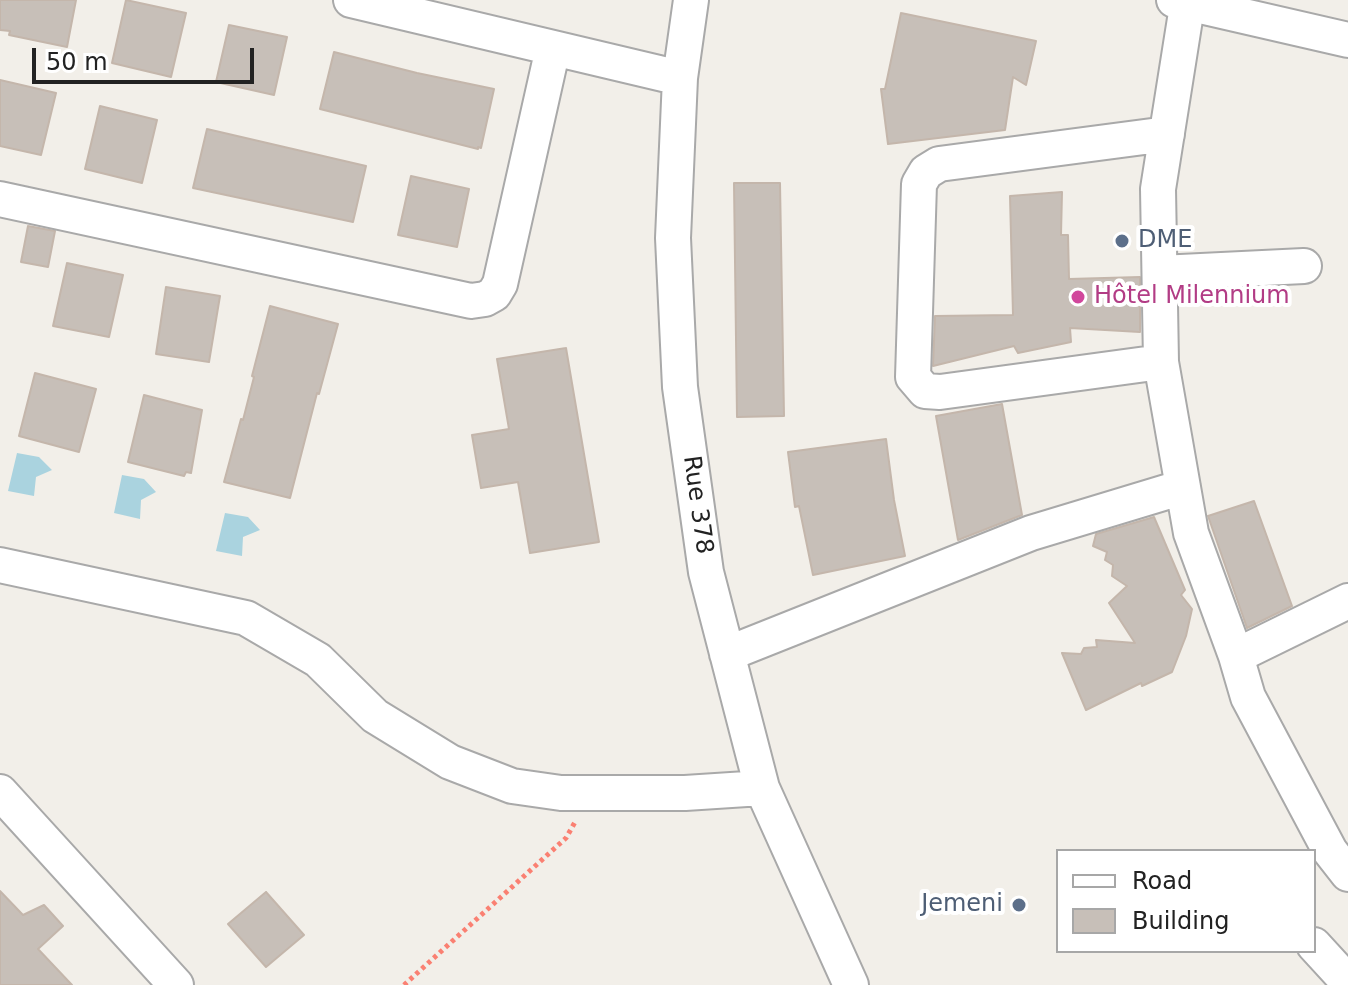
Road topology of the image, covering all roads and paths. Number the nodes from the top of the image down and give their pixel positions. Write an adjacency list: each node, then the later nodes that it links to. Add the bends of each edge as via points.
1 (351, 0): 5 (street)
2 (691, 0): 6 (street, Rue 378)
3 (1183, 1): 4 (street); 7 (street)
4 (1348, 40)
5 (553, 48): 6 (street); 8 (street, via 500,284 485,299 471,301)
6 (680, 78): 15 (street, Rue 378, via 673,238 680,387 706,572)
7 (1167, 134): 10 (street, via 1158,189); 11 (street, via 939,164 926,172 919,184 913,377 925,391 940,392)
8 (0, 199)
9 (1304, 266): 10 (street)
10 (1160, 273): 11 (street)
11 (1161, 362): 12 (street)
12 (1183, 487): 15 (street, via 1031,533); 16 (street, via 1191,533)
13 (0, 565): 19 (street, via 246,618 318,660 375,716 450,762 512,786)
14 (1348, 601): 16 (street)
15 (727, 654): 17 (street, Rue 378)
16 (1236, 656): 20 (street, via 1248,697 1330,851)
17 (762, 788): 19 (street); 25 (street, Rue 378)
18 (0, 792): 23 (street)
19 (579, 793): 24 (path, via 574,826 566,838)
20 (1348, 874)
21 (1316, 947): 22 (street)
22 (1348, 982)
23 (176, 985)
24 (404, 985)
25 (851, 985)

